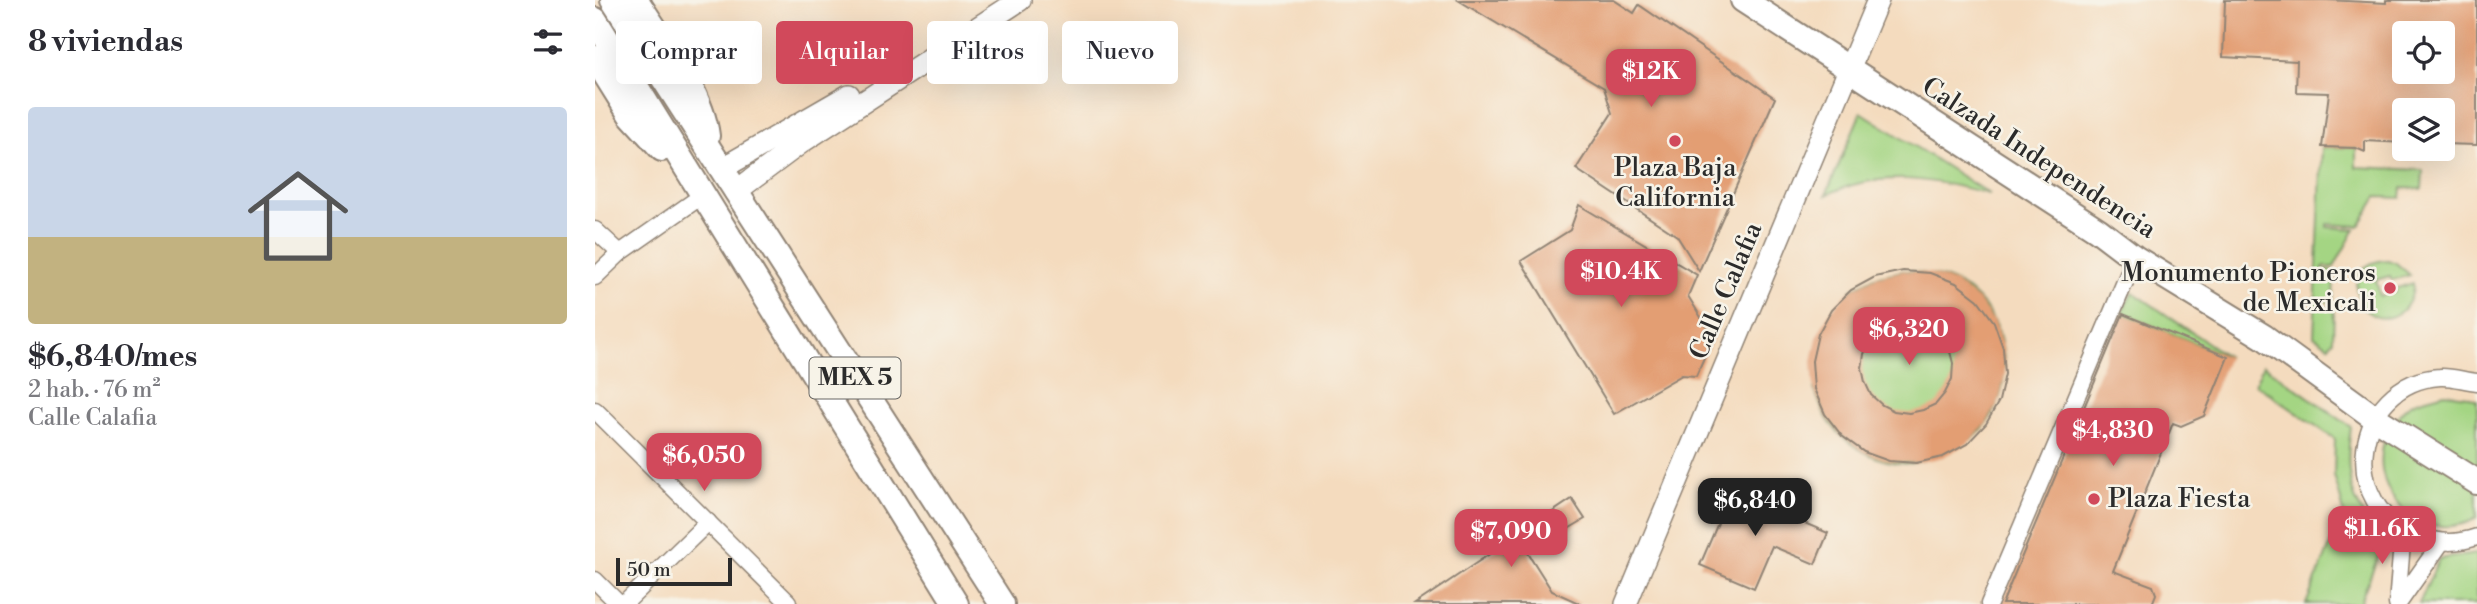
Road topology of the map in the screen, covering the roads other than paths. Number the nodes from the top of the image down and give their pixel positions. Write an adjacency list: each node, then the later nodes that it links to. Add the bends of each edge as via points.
1 (613, 0): 8 (main road, MEX 5)
2 (636, 0): 14 (main road, via 702,112)
3 (998, 0): 14 (main road, via 849,95)
4 (1020, 0): 16 (main road)
5 (1743, 0): 11 (main road, Calzada Independencia)
6 (1878, 0): 11 (main road, Calle Calafia)
7 (595, 20): 9 (main road, MEX 5)
8 (621, 21)
9 (616, 42)
10 (595, 58): 15 (main road, via 630,114)
11 (1849, 69): 20 (main road, Calzada Independencia); 35 (main road, Calle Calafia)
12 (648, 84): 15 (main road, MEX 5)
13 (654, 84): 14 (main road, MEX 5)
14 (715, 160): 16 (main road, MEX 5)
15 (689, 172): 17 (main road, MEX 5)
16 (735, 192): 34 (main road, MEX 5)
17 (703, 195): 19 (street); 33 (main road, MEX 5)
18 (595, 230): 19 (street)
19 (620, 253): 21 (street)
20 (2135, 258): 24 (main road, Calzada Independencia, via 2264,337); 36 (street)
21 (595, 277)
22 (2477, 382): 24 (street, via 2440,377 2414,383 2392,397)
23 (595, 410): 26 (street)
24 (2375, 418): 25 (main road, Calzada Independencia); 27 (street, via 2366,439 2364,467 2370,492 2383,514)
25 (2477, 482)
26 (708, 522): 31 (street); 32 (street)
27 (2403, 531): 29 (street); 37 (street)
28 (2477, 537): 29 (street)
29 (2441, 543): 37 (street)
30 (595, 580): 32 (street)
31 (787, 603)
32 (621, 604)
33 (955, 604)
34 (1002, 604)
35 (1626, 604)
36 (1989, 604)
37 (2398, 604)

